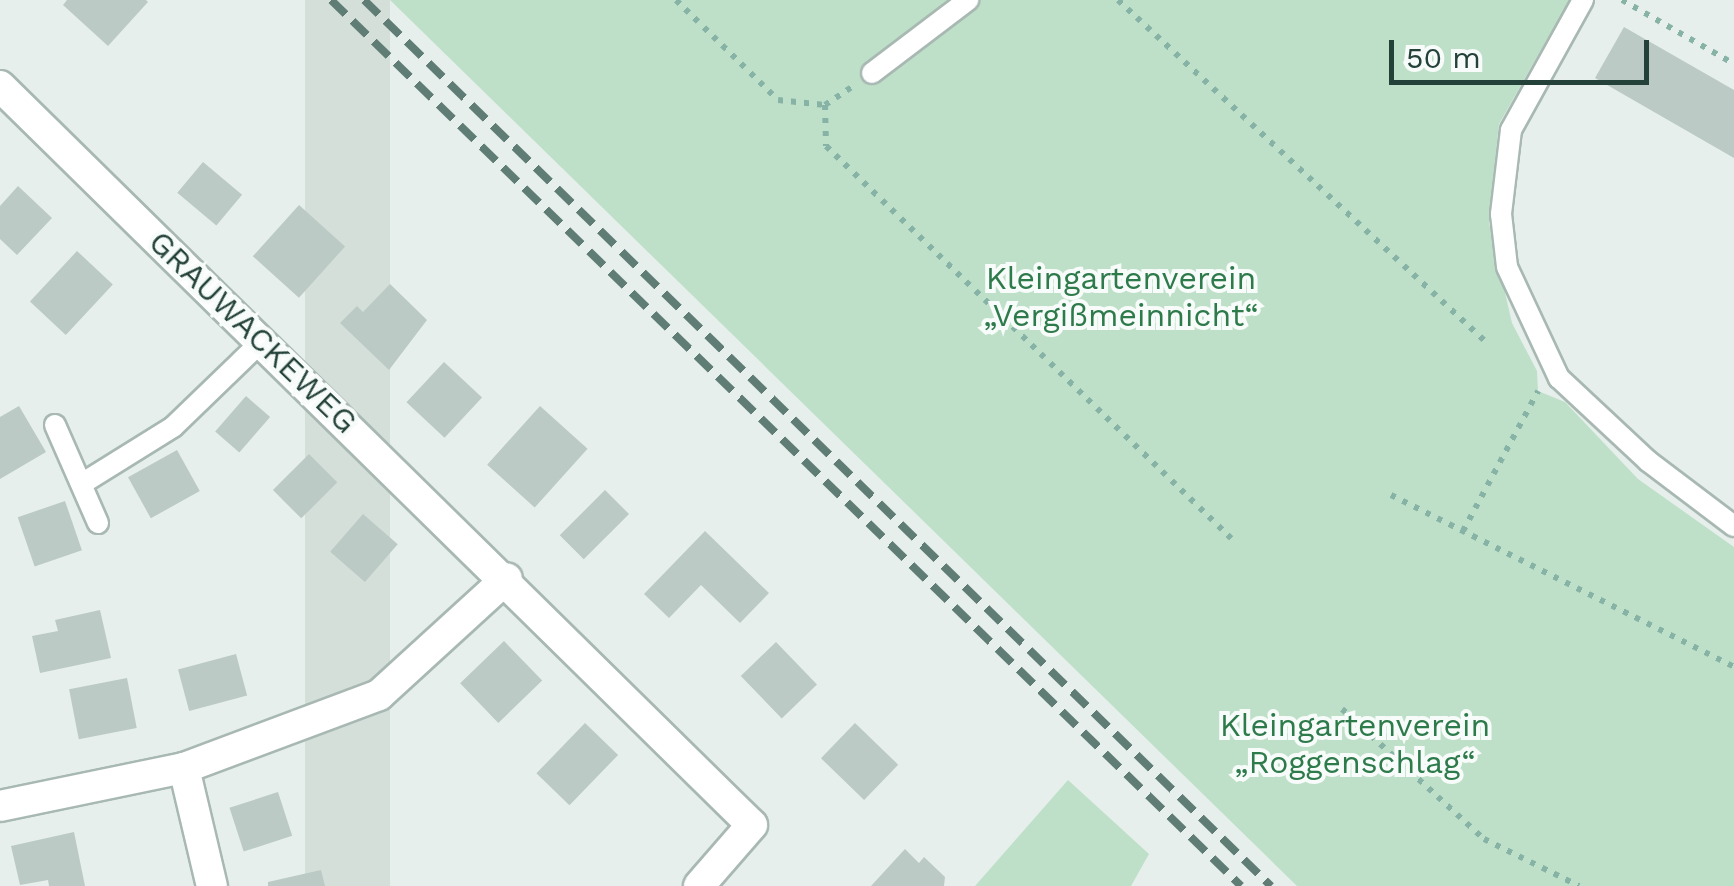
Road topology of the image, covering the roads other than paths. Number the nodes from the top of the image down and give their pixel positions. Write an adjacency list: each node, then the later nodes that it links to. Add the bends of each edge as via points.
1 (968, 0): 3 (lane)
2 (1583, 0): 9 (lane, via 1511,130 1501,214 1507,267 1559,378 1648,460)
3 (872, 73)
4 (0, 86): 5 (street, GRAUWACKEWEG)
5 (262, 340): 7 (lane, via 173,427); 10 (street, GRAUWACKEWEG)
6 (54, 425): 7 (lane)
7 (83, 482): 8 (lane)
8 (98, 523)
9 (1734, 526)
10 (507, 578): 11 (street, via 379,695); 14 (street, GRAUWACKEWEG, via 752,825)
11 (184, 768): 12 (street); 13 (street)
12 (0, 806)
13 (212, 886)
14 (698, 886)

